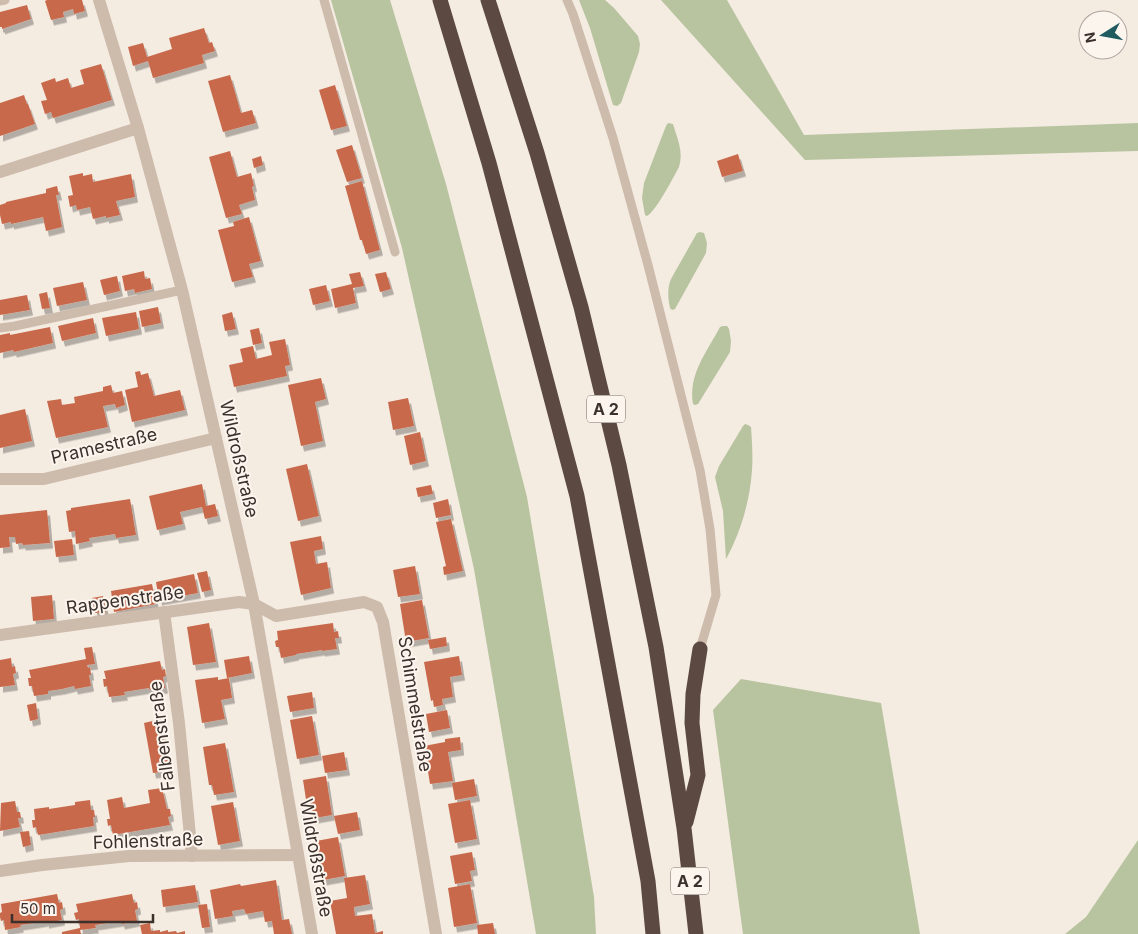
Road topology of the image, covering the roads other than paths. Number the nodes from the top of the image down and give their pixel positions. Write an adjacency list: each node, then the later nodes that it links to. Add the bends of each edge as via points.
1 (5, 0): 7 (lane)
2 (99, 0): 8 (street, Wildroßstraße)
3 (324, 0): 10 (lane)
4 (440, 0): 25 (highway, A 2, via 489,163 577,496 648,881)
5 (488, 0): 19 (highway, A 2, via 537,153 581,307 619,465 656,646)
6 (567, 0): 18 (lane, via 626,183 700,470 716,595)
7 (0, 1)
8 (138, 128): 9 (street); 11 (street, Wildroßstraße)
9 (0, 172)
10 (395, 252)
11 (182, 290): 12 (lane); 13 (street, Wildroßstraße)
12 (0, 328)
13 (216, 438): 14 (street, Pramestraße, via 44,479); 15 (street, Wildroßstraße)
14 (0, 479)
15 (254, 604): 16 (street, Rappenstraße, via 239,602); 20 (street, Wildroßstraße); 24 (street, Schimmelstraße, via 276,616 364,602 377,607 383,622)
16 (164, 612): 17 (street, Rappenstraße); 21 (street, Falbenstraße)
17 (0, 635)
18 (700, 649): 19 (highway, via 692,723 698,775)
19 (684, 828): 26 (highway, A 2)
20 (298, 855): 21 (street, Fohlenstraße); 23 (street, Wildroßstraße)
21 (192, 856): 22 (street, Fohlenstraße, via 129,856)
22 (0, 871)
23 (312, 934)
24 (436, 934)
25 (653, 934)
26 (696, 934)

